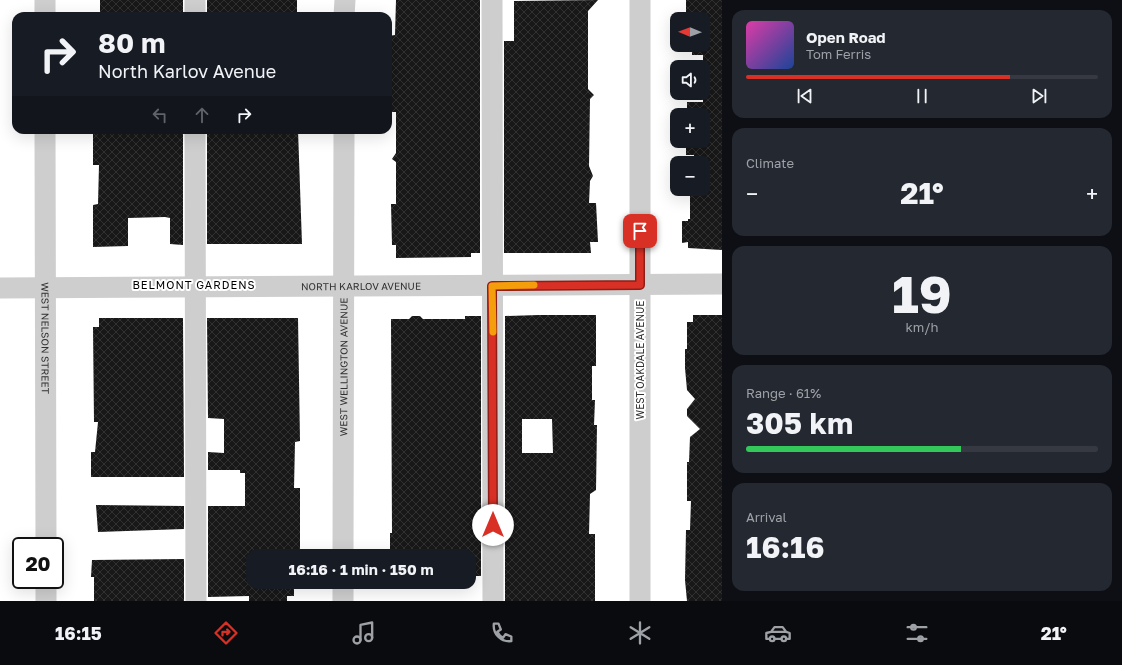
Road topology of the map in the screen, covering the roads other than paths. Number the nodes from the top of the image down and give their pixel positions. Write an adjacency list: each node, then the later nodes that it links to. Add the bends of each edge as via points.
1 (45, 0): 6 (street)
2 (196, 0): 7 (street)
3 (344, 0): 8 (street)
4 (492, 0): 15 (street)
5 (640, 0): 13 (street, WEST OAKDALE AVENUE)
6 (45, 12)
7 (196, 12)
8 (344, 12)
9 (45, 134): 18 (street, WEST NELSON STREET)
10 (195, 134): 16 (street)
11 (344, 134): 14 (street, WEST WELLINGTON AVENUE)
12 (722, 284): 13 (street, NORTH KARLOV AVENUE)
13 (640, 285): 15 (street, NORTH KARLOV AVENUE); 27 (street, WEST OAKDALE AVENUE)
14 (344, 286): 15 (street, NORTH KARLOV AVENUE); 16 (street, NORTH KARLOV AVENUE); 20 (street, WEST WELLINGTON AVENUE)
15 (492, 286): 26 (street)
16 (195, 287): 18 (street, NORTH KARLOV AVENUE); 24 (street)
17 (0, 288): 18 (street, NORTH KARLOV AVENUE)
18 (45, 288): 19 (street, WEST NELSON STREET)
19 (46, 537)
20 (343, 549)
21 (46, 589): 23 (street)
22 (343, 589): 25 (street)
23 (46, 601)
24 (196, 601)
25 (342, 601)
26 (493, 601)
27 (640, 601)

